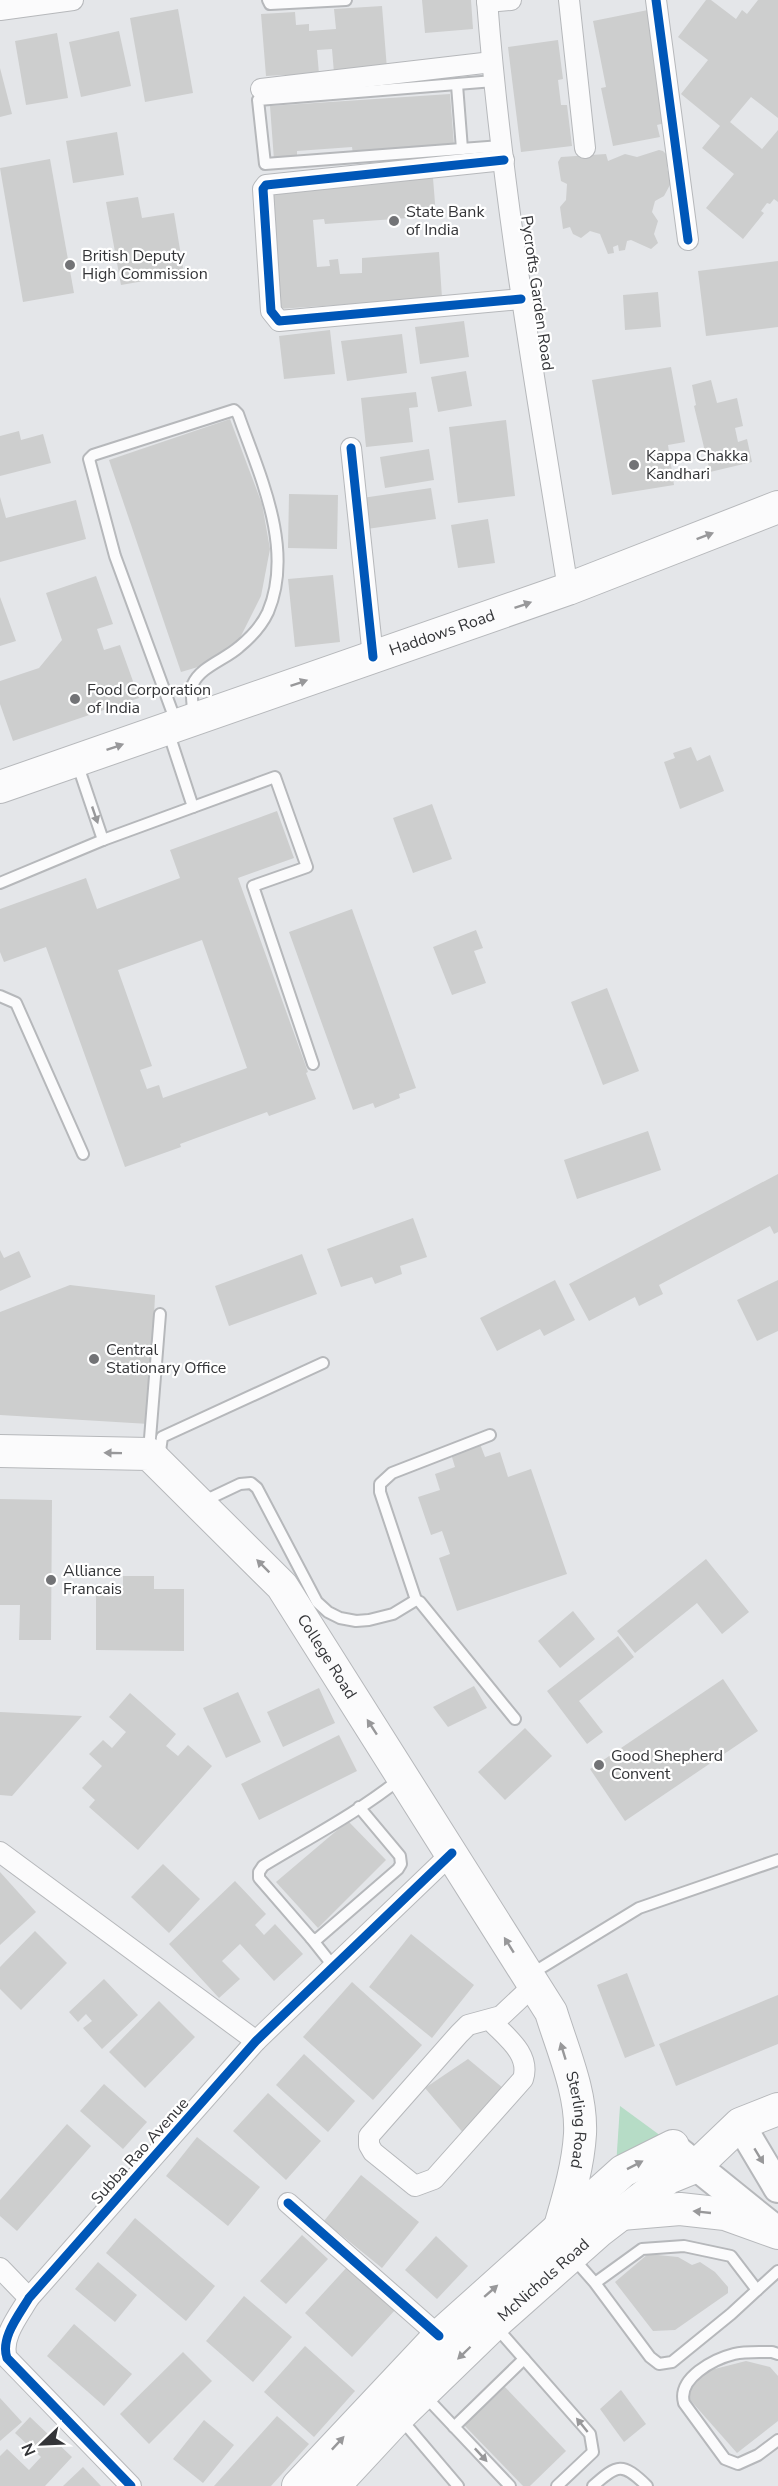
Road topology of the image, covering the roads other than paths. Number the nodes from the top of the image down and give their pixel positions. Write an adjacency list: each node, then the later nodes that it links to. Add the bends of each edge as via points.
1 (73, 0): 8 (street)
2 (268, 0): 3 (lane, via 270,4)
3 (346, 0)
4 (511, 0): 7 (street)
5 (569, 0): 12 (street)
6 (656, 0): 15 (street)
7 (487, 1): 9 (street, Pycrofts Garden Road)
8 (0, 10)
9 (493, 72): 10 (lane); 11 (street); 14 (street, Pycrofts Garden Road)
10 (458, 85): 13 (lane); 13 (lane, via 258,100 265,164)
11 (261, 89)
12 (585, 148)
13 (462, 149): 14 (lane)
14 (503, 153): 16 (street, Pycrofts Garden Road); 16 (street, via 266,184 263,189 271,311 279,321)
15 (688, 240)
16 (521, 299): 19 (street, Pycrofts Garden Road)
17 (351, 448): 20 (street)
18 (778, 507): 19 (main road, Haddows Road, one-way to 18)
19 (568, 589): 20 (main road, Haddows Road, one-way to 19)
20 (373, 657): 21 (main road, Haddows Road, one-way to 20)
21 (180, 725): 21 (lane, via 115,556 89,459 93,454 234,410 268,500 278,549 276,586 268,613 256,631 192,685); 22 (main road, Haddows Road, one-way to 21); 24 (lane)
22 (76, 760): 23 (main road, Haddows Road); 25 (lane, one-way to 25)
23 (0, 787)
24 (193, 807): 25 (lane); 28 (lane, via 275,777 307,867 253,886)
25 (103, 840): 26 (lane)
26 (0, 883)
27 (0, 996): 29 (lane, via 16,1003)
28 (313, 1064)
29 (83, 1154)
30 (160, 1314): 34 (lane)
31 (323, 1363): 34 (lane, via 162,1437)
32 (490, 1435): 36 (lane, via 392,1473 380,1485)
33 (0, 1451): 34 (main road, one-way to 33)
34 (154, 1459): 35 (main road, College Road)
35 (199, 1503): 36 (lane, via 251,1482 317,1602 340,1618 369,1620 393,1614); 38 (main road, College Road, one-way to 35, via 282,1586)
36 (416, 1600): 37 (lane)
37 (515, 1719)
38 (404, 1776): 39 (lane); 41 (main road, College Road)
39 (359, 1807): 43 (lane, via 400,1856 401,1864 320,1937); 43 (lane, via 262,1866 259,1872)
40 (0, 1852): 48 (street)
41 (452, 1853): 44 (street, Subba Rao Avenue); 45 (main road, College Road, one-way to 41)
42 (778, 1860): 45 (lane, via 639,1908)
43 (311, 1938): 44 (lane)
44 (334, 1966): 48 (street, Subba Rao Avenue)
45 (531, 1980): 46 (main road, College Road); 47 (street, via 501,2016)
46 (551, 2012): 52 (main road, Sterling Road, one-way to 46, via 580,2132 576,2091)
47 (490, 2020): 47 (street, via 468,2025 369,2136 373,2152 415,2186 434,2179 523,2079 525,2060)
48 (256, 2041): 63 (street, Subba Rao Avenue)
49 (778, 2109): 50 (main road)
50 (740, 2124): 53 (main road); 54 (main road, one-way to 54)
51 (673, 2146): 53 (main road); 56 (main road, one-way to 51, via 623,2171)
52 (576, 2167): 56 (main road); 58 (main road, Sterling Road)
53 (695, 2167): 56 (main road); 57 (main road)
54 (778, 2188)
55 (288, 2202): 65 (street)
56 (611, 2203): 57 (main road, one-way to 56, via 725,2214); 58 (main road)
57 (778, 2233)
58 (565, 2243): 61 (lane); 64 (main road, McNichols Road); 65 (main road, McNichols Road, one-way to 58)
59 (0, 2268): 63 (street)
60 (778, 2271): 62 (lane)
61 (595, 2283): 62 (lane, via 642,2248 684,2246 731,2256); 62 (lane, via 659,2364 672,2362)
62 (757, 2290)
63 (29, 2298): 72 (street, Subba Rao Avenue, via 3,2341 7,2358)
64 (493, 2325): 67 (lane); 68 (main road, McNichols Road, one-way to 68)
65 (439, 2336): 73 (main road, McNichols Road, one-way to 65)
66 (778, 2354): 71 (lane, via 735,2354 704,2367 685,2386 682,2397 725,2459 738,2464)
67 (522, 2356): 70 (lane); 77 (lane, one-way to 67, via 593,2452 590,2434)
68 (422, 2393): 69 (main road, McNichols Road); 70 (lane)
69 (399, 2416): 74 (main road, McNichols Road); 75 (lane)
70 (453, 2426): 76 (lane, one-way to 76)
71 (778, 2440)
72 (131, 2486)
73 (298, 2486)
74 (334, 2486)
75 (458, 2486)
76 (510, 2486)
77 (557, 2486)
78 (593, 2486): 79 (lane, via 620,2468 630,2470)
79 (647, 2486)

